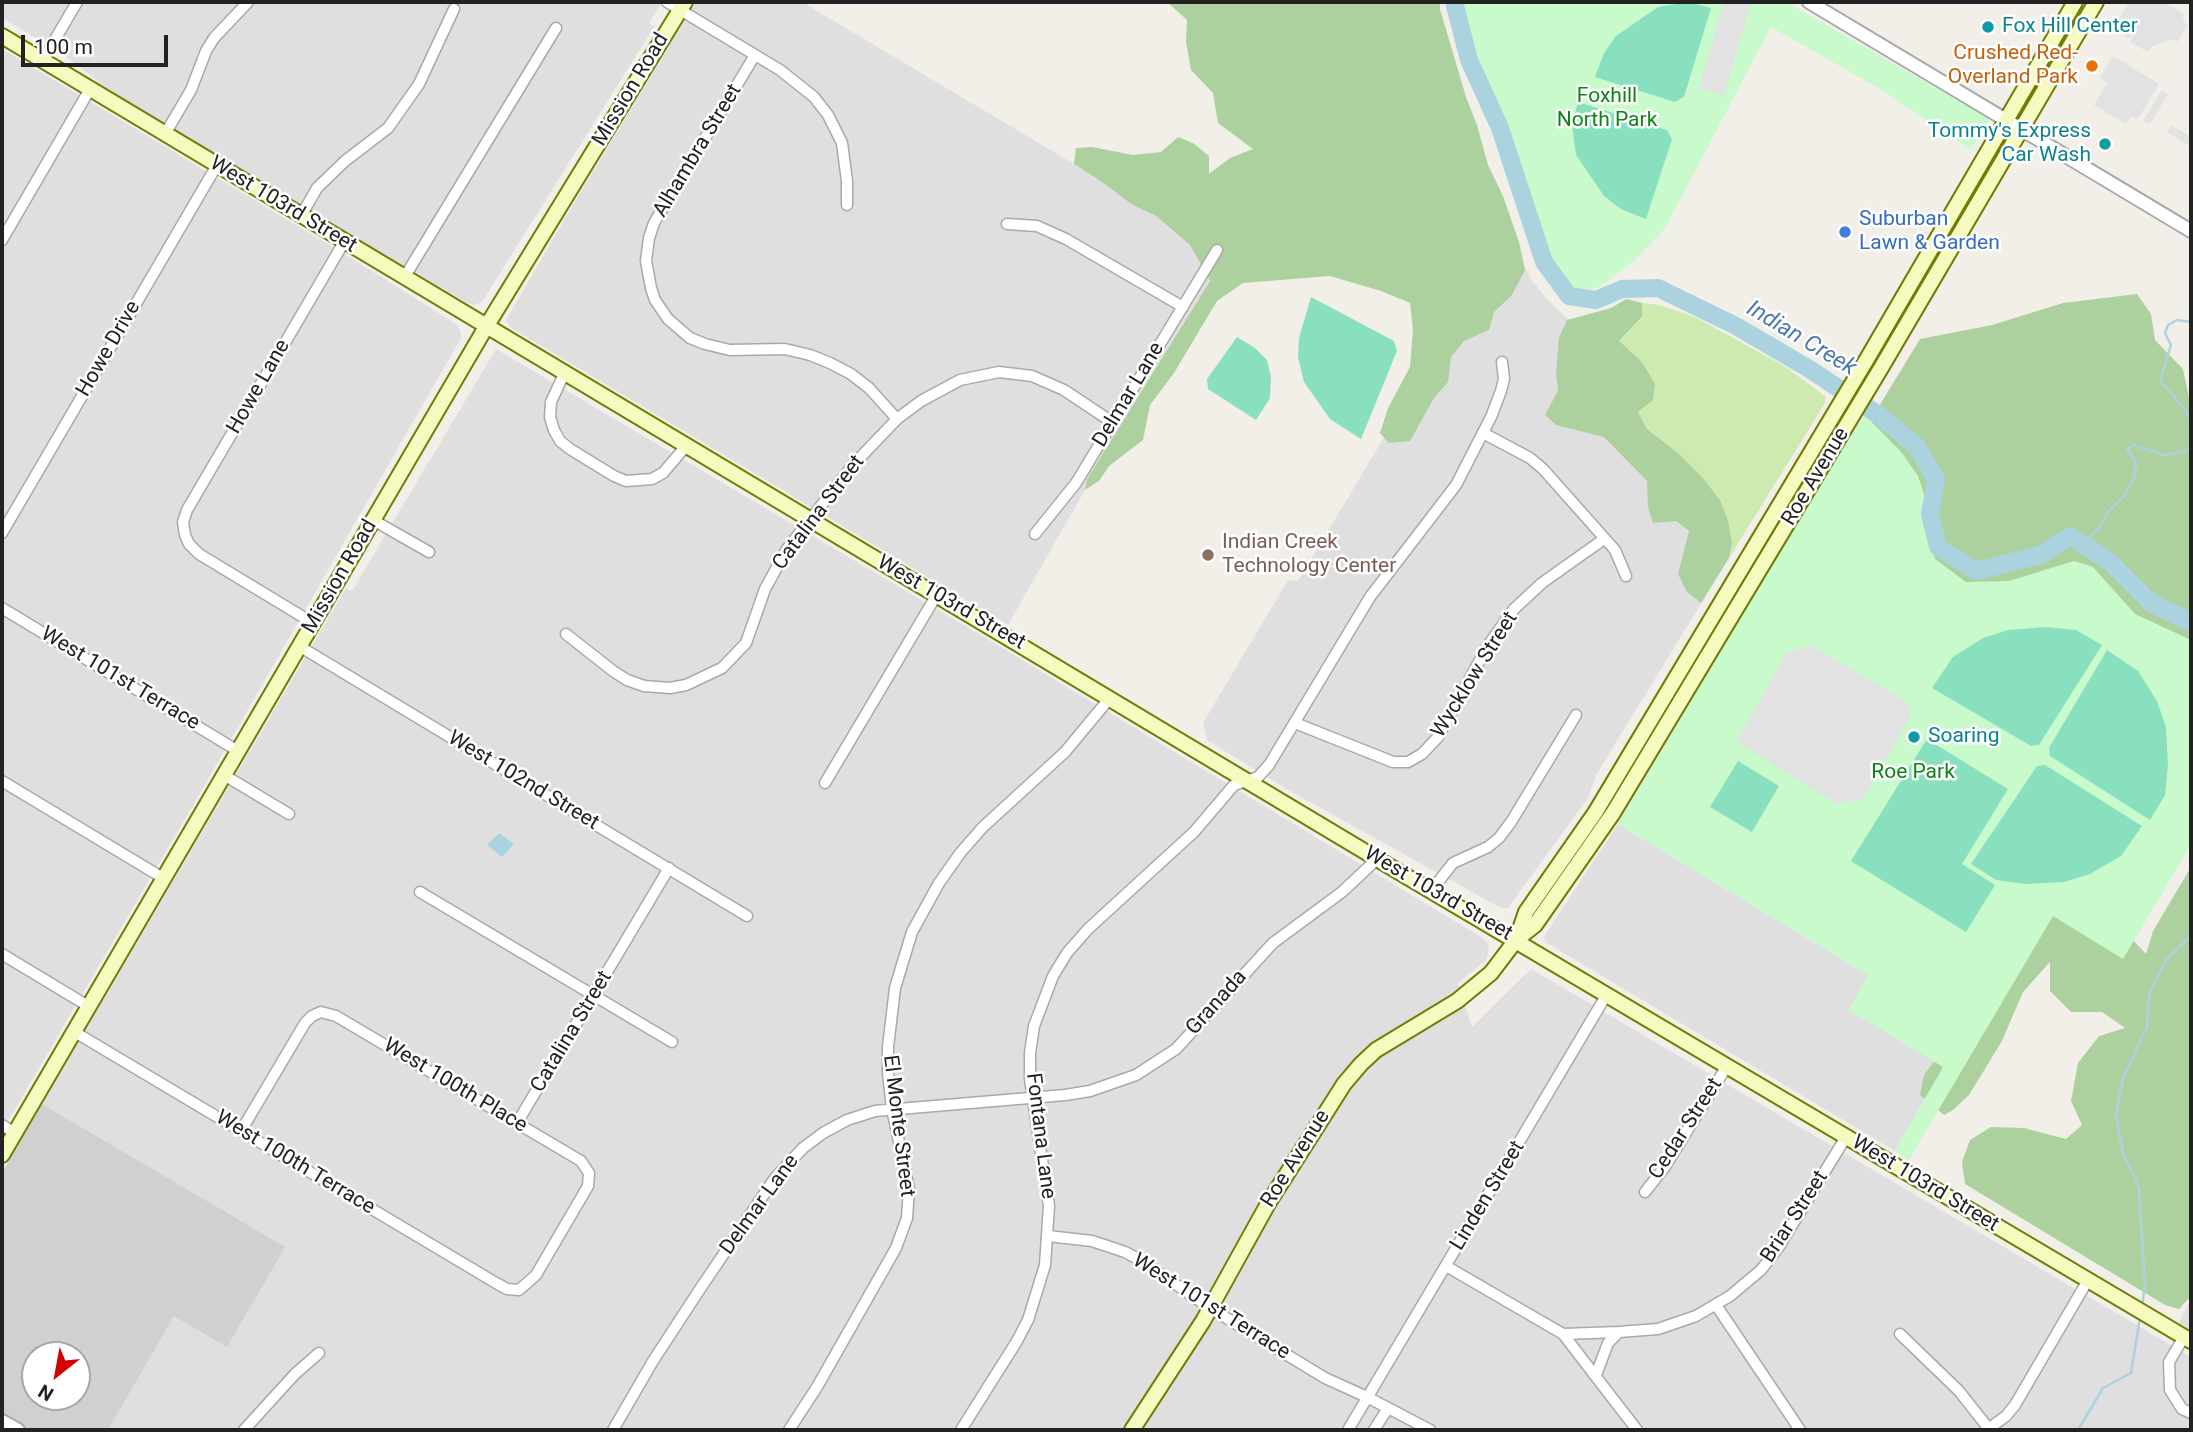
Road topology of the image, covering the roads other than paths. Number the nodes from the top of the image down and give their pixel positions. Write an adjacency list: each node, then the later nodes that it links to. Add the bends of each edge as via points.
1 (77, 2): 11 (street)
2 (248, 2): 15 (street, via 205,51 191,90)
3 (1809, 2): 13 (street)
4 (2075, 2): 13 (main road, Roe Avenue)
5 (2096, 2): 14 (main road, Roe Avenue)
6 (677, 4): 10 (street); 26 (main road, Mission Road)
7 (454, 9): 18 (street, via 419,84 387,128 317,188)
8 (556, 28): 24 (street)
9 (2, 36): 11 (main road, West 103rd Street)
10 (755, 55): 17 (street, via 805,89 828,115 845,152); 29 (street, Alhambra Street, via 654,223 646,261 655,300 668,319 705,344 730,350 785,349 820,359 869,388)
11 (43, 60): 12 (main road, West 103rd Street)
12 (90, 89): 15 (main road, West 103rd Street); 21 (street)
13 (2007, 121): 14 (street); 41 (main road, Roe Avenue)
14 (2022, 129): 20 (street); 43 (main road, Roe Avenue)
15 (165, 134): 16 (main road, West 103rd Street)
16 (217, 165): 18 (main road, West 103rd Street); 35 (street, Howe Drive)
17 (847, 205)
18 (301, 216): 22 (main road, West 103rd Street)
19 (1007, 224): 25 (street, via 1037,226 1066,239)
20 (2191, 231)
21 (2, 240)
22 (344, 242): 24 (main road, West 103rd Street); 44 (street, Howe Lane, via 183,522 189,544 199,554)
23 (1217, 250): 25 (street, Delmar Lane)
24 (404, 278): 26 (main road, West 103rd Street)
25 (1182, 307): 30 (street, Delmar Lane)
26 (486, 327): 28 (main road, West 103rd Street); 34 (main road, Mission Road)
27 (1502, 362): 31 (street, via 1501,391)
28 (564, 374): 32 (main road, West 103rd Street); 32 (street, via 551,402 554,430 570,449 614,476 626,481 652,479)
29 (897, 419): 30 (street, Catalina Street, via 946,386 999,372 1032,376 1064,390); 33 (street, Catalina Street)
30 (1112, 422): 36 (street, Delmar Lane, via 1076,482)
31 (1483, 433): 37 (street, via 1543,469); 49 (street, via 1456,485 1370,597)
32 (686, 446): 33 (main road, West 103rd Street)
33 (810, 519): 40 (main road, West 103rd Street); 45 (street, Catalina Street, via 777,565 746,643 722,668 696,682 670,688 635,684)
34 (373, 520): 38 (street); 44 (main road, Mission Road)
35 (2, 533)
36 (1035, 534)
37 (1604, 539): 39 (street, via 1615,550); 49 (street, Wycklow Street, via 1514,609 1487,647 1438,737 1422,754 1408,762 1393,762)
38 (429, 552)
39 (1626, 576)
40 (936, 596): 47 (main road, West 103rd Street); 54 (street)
41 (1718, 605): 43 (main road); 62 (main road, Roe Avenue, via 1594,813 1526,912)
42 (2, 608): 50 (street, West 101st Terrace)
43 (1731, 617): 62 (main road, Roe Avenue, via 1613,813 1535,925)
44 (313, 623): 46 (main road, Mission Road)
45 (566, 634)
46 (299, 646): 50 (main road, Mission Road); 57 (street, West 102nd Street)
47 (1109, 699): 52 (main road, West 103rd Street); 71 (street, El Monte Street, via 1065,752 961,852 924,908 895,988 888,1047)
48 (1576, 715): 59 (street, via 1499,838 1452,863)
49 (1295, 723): 52 (street, via 1269,765 1258,777)
50 (239, 751): 51 (main road, Mission Road)
51 (224, 775): 55 (street); 58 (main road, Mission Road)
52 (1247, 780): 56 (main road, West 103rd Street); 70 (street, Fontana Lane, via 1234,785 1194,832 1067,953 1034,1026)
53 (2, 781): 58 (street)
54 (825, 783)
55 (289, 814)
56 (1377, 859): 59 (main road, West 103rd Street); 70 (street, Granada, via 1342,892 1273,943 1190,1035 1156,1063 1125,1080 1090,1091)
57 (669, 868): 61 (street, West 102nd Street); 65 (street, Catalina Street)
58 (163, 878): 66 (main road, Mission Road)
59 (1431, 891): 62 (main road, West 103rd Street)
60 (420, 892): 65 (street)
61 (747, 915)
62 (1517, 940): 64 (main road, West 103rd Street); 84 (main road, Roe Avenue, via 1476,987 1360,1064 1296,1158)
63 (2, 954): 66 (street)
64 (1607, 994): 69 (main road, West 103rd Street); 80 (street, Linden Street)
65 (593, 996): 68 (street); 72 (street, Catalina Street)
66 (88, 1006): 67 (main road, Mission Road)
67 (73, 1031): 74 (street, West 100th Terrace); 75 (main road, Mission Road)
68 (671, 1042)
69 (1727, 1066): 76 (main road, West 103rd Street); 78 (street, Cedar Street)
70 (1032, 1097): 71 (street, Delmar Lane); 79 (street, Fontana Lane, via 1048,1193)
71 (892, 1109): 97 (street, Delmar Lane, via 847,1120 787,1163 653,1361); 98 (street, El Monte Street, via 909,1189 902,1236)
72 (517, 1123): 74 (street, West 100th Place, via 336,1016 321,1012 305,1023); 82 (street, West 100th Place, via 581,1161 589,1172 588,1186 536,1275)
73 (2, 1125): 75 (street)
74 (241, 1131): 82 (street, West 100th Terrace, via 496,1283)
75 (15, 1133): 77 (main road, Mission Road)
76 (1846, 1137): 81 (main road, West 103rd Street); 83 (street, Briar Street, via 1779,1248 1761,1270)
77 (2, 1155)
78 (1645, 1192)
79 (1048, 1236): 84 (street, West 101st Terrace, via 1092,1241 1125,1252); 99 (street, Fontana Lane, via 1045,1265 1028,1320)
80 (1446, 1266): 86 (street); 91 (street, Linden Street)
81 (2088, 1280): 88 (main road, West 103rd Street); 106 (street, via 2015,1405)
82 (519, 1290)
83 (1716, 1305): 85 (street, Briar Street, via 1658,1329); 105 (street)
84 (1210, 1308): 91 (street, West 101st Terrace, via 1325,1378); 100 (main road, Roe Avenue)
85 (1619, 1332): 86 (street, Briar Street); 90 (street, via 1608,1343)
86 (1563, 1334): 90 (street)
87 (1900, 1334): 106 (street, via 1950,1382)
88 (2182, 1336): 93 (street, via 2169,1363 2169,1390 2182,1409)
89 (319, 1353): 96 (street)
90 (1596, 1375): 104 (street)
91 (1367, 1397): 92 (street, West 101st Terrace); 101 (street)
92 (1388, 1408): 102 (street); 103 (street, West 101st Terrace)
93 (2191, 1413)
94 (2, 1421): 95 (street)
95 (18, 1430)
96 (244, 1430)
97 (612, 1430)
98 (789, 1430)
99 (961, 1430)
100 (1132, 1430)
101 (1348, 1430)
102 (1374, 1430)
103 (1430, 1430)
104 (1637, 1430)
105 (1800, 1430)
106 (1988, 1430)

